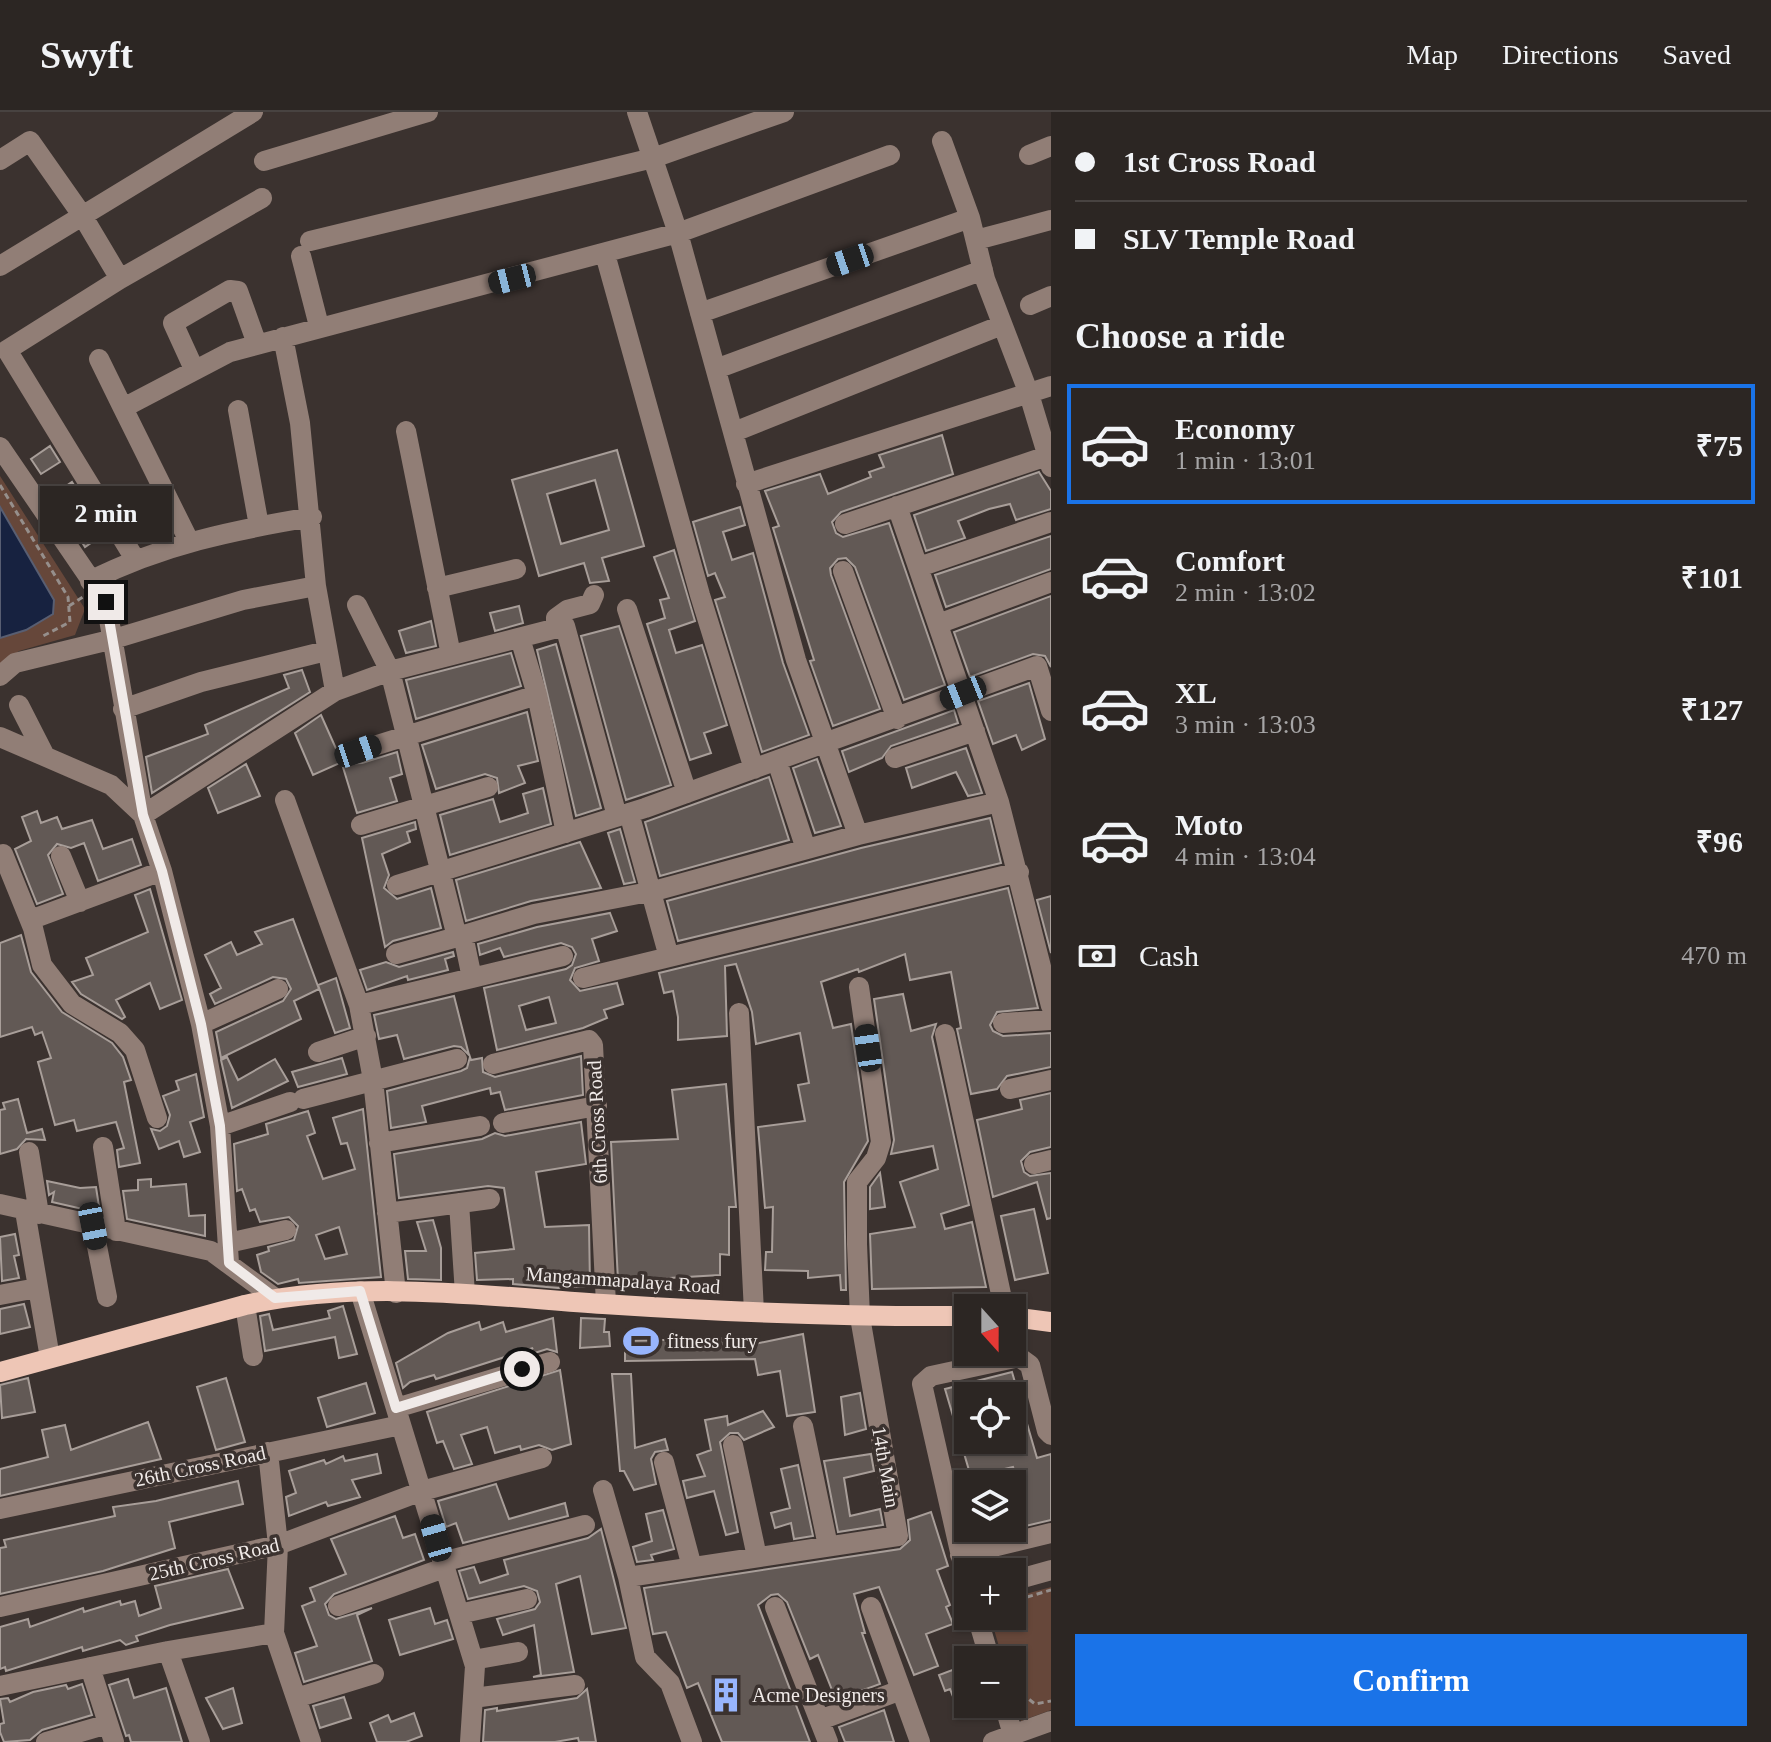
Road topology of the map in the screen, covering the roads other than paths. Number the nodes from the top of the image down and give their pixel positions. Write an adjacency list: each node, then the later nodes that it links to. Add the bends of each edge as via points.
1 (253, 112): 13 (street)
2 (428, 112): 11 (street)
3 (637, 112): 9 (street)
4 (784, 112): 9 (street)
5 (942, 141): 14 (street)
6 (1051, 146): 8 (street)
7 (890, 155): 16 (street)
8 (1029, 155)
9 (653, 158): 16 (street); 26 (street, via 305,249)
10 (0, 160): 13 (street, via 30,141)
11 (264, 161)
12 (262, 198): 21 (street)
13 (82, 215): 19 (street); 21 (street)
14 (970, 218): 17 (street); 24 (street)
15 (1051, 220): 17 (street)
16 (678, 233): 18 (street); 24 (street)
17 (976, 240): 20 (street)
18 (605, 254): 26 (street); 82 (street)
19 (0, 266)
20 (983, 270): 25 (street); 32 (street)
21 (120, 279): 29 (street)
22 (1051, 296): 23 (street)
23 (1030, 305)
24 (700, 313): 32 (street)
25 (1002, 325): 34 (street); 38 (street)
26 (319, 326): 27 (street)
27 (283, 337): 28 (street); 43 (street)
28 (257, 344): 31 (street); 31 (street, via 238,291 230,290 173,323)
29 (3, 352): 48 (street)
30 (99, 359): 35 (street)
31 (194, 369): 35 (street)
32 (716, 369): 38 (street)
33 (1051, 386): 34 (street)
34 (1029, 394): 40 (street); 41 (street)
35 (123, 408): 47 (street)
36 (238, 410): 46 (street)
37 (406, 431): 55 (street)
38 (734, 432): 41 (street)
39 (0, 447): 52 (street)
40 (1049, 461): 42 (street)
41 (746, 484): 77 (street)
42 (897, 506): 45 (street); 49 (street)
43 (312, 517): 46 (street); 54 (street)
44 (1051, 522): 49 (street)
45 (845, 524)
46 (259, 526): 47 (street)
47 (189, 541): 48 (street)
48 (135, 559): 52 (street)
49 (919, 567): 59 (street)
50 (516, 569): 55 (street)
51 (843, 571): 73 (street)
52 (90, 581): 62 (street, via 106,602)
53 (1051, 582): 59 (street)
54 (316, 586): 62 (street, via 201,611); 63 (street)
55 (437, 588): 64 (street)
56 (594, 595): 60 (street, via 590,604 556,618)
57 (357, 605): 65 (street)
58 (627, 609): 84 (street)
59 (938, 624): 68 (street)
60 (556, 628): 61 (street); 88 (street, via 565,626)
61 (520, 638): 64 (street); 69 (street)
62 (114, 639): 66 (street, via 15,663); 71 (street)
63 (326, 651): 67 (street); 71 (street, via 201,682)
64 (451, 655): 65 (street)
65 (390, 671): 67 (street); 75 (street)
66 (0, 676)
67 (335, 691): 89 (street)
68 (963, 693): 72 (street, via 1037,666); 73 (street); 74 (street)
69 (537, 695): 75 (street); 91 (street)
70 (19, 705): 79 (street)
71 (123, 709): 89 (street)
72 (1051, 711)
73 (897, 719): 77 (street)
74 (975, 731): 80 (street); 86 (street)
75 (406, 735): 78 (street); 87 (street)
76 (0, 737): 79 (street)
77 (826, 745): 81 (street); 92 (street)
78 (358, 751)
79 (45, 756): 89 (street, via 111,785)
80 (895, 758)
81 (777, 761): 82 (street); 93 (street)
82 (754, 769): 84 (street)
83 (488, 787): 87 (street)
84 (687, 793): 88 (street)
85 (285, 800): 111 (street)
86 (999, 802): 92 (street); 98 (street)
87 (426, 805): 90 (street); 97 (street)
88 (623, 814): 91 (street); 100 (street)
89 (143, 815): 96 (street)
90 (361, 825)
91 (566, 833): 97 (street)
92 (858, 835): 93 (street)
93 (806, 849): 100 (street)
94 (3, 854): 102 (street)
95 (61, 856): 101 (street)
96 (162, 871): 101 (street); 116 (street)
97 (441, 872): 99 (street); 103 (street)
98 (1019, 872): 106 (street); 112 (street)
99 (397, 885)
100 (654, 891): 103 (street, via 534,914); 106 (street)
101 (80, 902): 102 (street)
102 (30, 920): 126 (street, via 42,965 72,1004 120,1033 135,1050)
103 (460, 936): 104 (street); 107 (street)
104 (396, 954)
105 (563, 956): 107 (street)
106 (669, 957): 108 (street)
107 (472, 978): 111 (street)
108 (583, 978)
109 (859, 987): 153 (street, 14th Main, via 881,1135 880,1151 857,1182)
110 (278, 989): 116 (street)
111 (359, 1005): 118 (street)
112 (1051, 1006)
113 (739, 1013): 151 (street)
114 (1051, 1020): 115 (street)
115 (1003, 1023)
116 (201, 1024): 128 (street)
117 (945, 1034): 145 (street)
118 (366, 1036): 119 (street); 122 (street)
119 (318, 1052)
120 (457, 1059): 122 (street)
121 (493, 1064): 125 (street, 6th Cross Road, via 589,1040)
122 (373, 1080): 128 (street); 130 (street)
123 (1051, 1080): 124 (street)
124 (1010, 1089)
125 (597, 1106): 127 (street); 149 (street, 6th Cross Road)
126 (157, 1118)
127 (503, 1123)
128 (220, 1126): 140 (street)
129 (480, 1126): 130 (street)
130 (379, 1143): 136 (street)
131 (103, 1147): 139 (street)
132 (29, 1152): 135 (street)
133 (490, 1199): 134 (street)
134 (459, 1203): 136 (street); 144 (street)
135 (16, 1211): 137 (street); 141 (street)
136 (387, 1213): 143 (street)
137 (93, 1226): 139 (street); 147 (street)
138 (286, 1230): 140 (street)
139 (116, 1231): 140 (street)
140 (228, 1253): 148 (street)
141 (37, 1288): 146 (street); 157 (street)
142 (360, 1291): 143 (main road, Mangammapalaya Road); 148 (main road, Mangammapalaya Road); 160 (street)
143 (396, 1293): 144 (main road, Mangammapalaya Road)
144 (465, 1294): 149 (main road, Mangammapalaya Road)
145 (1001, 1294)
146 (0, 1295)
147 (107, 1297)
148 (275, 1298): 150 (main road, Mangammapalaya Road)
149 (606, 1304): 151 (main road, Mangammapalaya Road)
150 (245, 1305): 156 (street); 157 (main road, Mangammapalaya Road)
151 (754, 1312): 153 (main road, Mangammapalaya Road)
152 (954, 1316): 153 (main road, Mangammapalaya Road)
153 (860, 1317): 173 (street, 14th Main, via 898,1536)
154 (1026, 1319): 155 (main road)
155 (1051, 1322)
156 (253, 1356)
157 (50, 1358): 159 (main road, Mangammapalaya Road)
158 (550, 1362): 160 (street, 26th Cross Road)
159 (0, 1372)
160 (398, 1416): 164 (street, 26th Cross Road); 168 (street)
161 (803, 1426): 173 (street)
162 (1051, 1435): 174 (street, via 1030,1365 1019,1357 924,1380 921,1390)
163 (733, 1445): 175 (street)
164 (268, 1452): 169 (street, 26th Cross Road); 172 (street)
165 (542, 1458): 168 (street, 25th Cross Road)
166 (664, 1462): 178 (street)
167 (603, 1490): 180 (street)
168 (422, 1491): 172 (street, 25th Cross Road); 177 (street)
169 (0, 1509)
170 (585, 1525): 177 (street)
171 (1051, 1533): 174 (street)
172 (278, 1545): 184 (street, 25th Cross Road); 188 (street)
173 (828, 1546): 175 (street, 14th Main)
174 (960, 1555): 176 (street)
175 (757, 1557): 178 (street, 14th Main)
176 (961, 1558)
177 (443, 1565): 183 (street); 187 (street)
178 (692, 1567): 180 (street, 14th Main)
179 (1051, 1570): 181 (street)
180 (628, 1577): 208 (street, via 645,1657 670,1683)
181 (1026, 1577)
182 (527, 1599): 187 (street)
183 (338, 1606)
184 (0, 1607)
185 (775, 1607): 200 (street)
186 (871, 1607): 196 (street)
187 (459, 1614): 191 (street)
188 (274, 1633): 189 (street); 197 (street)
189 (168, 1651): 192 (street); 205 (street)
190 (518, 1652): 191 (street)
191 (473, 1660): 198 (street)
192 (90, 1667): 195 (street); 202 (street)
193 (374, 1674): 197 (street)
194 (575, 1685): 198 (street)
195 (0, 1686)
196 (901, 1690): 200 (street); 210 (street)
197 (296, 1698): 206 (street)
198 (473, 1698): 207 (street)
199 (1008, 1718): 203 (street)
200 (820, 1720): 209 (street)
201 (1051, 1721): 203 (street)
202 (111, 1733): 204 (street)
203 (1013, 1735): 211 (street)
204 (46, 1742)
205 (200, 1742)
206 (311, 1742)
207 (470, 1742)
208 (692, 1742)
209 (828, 1742)
210 (920, 1742)
211 (993, 1742)

